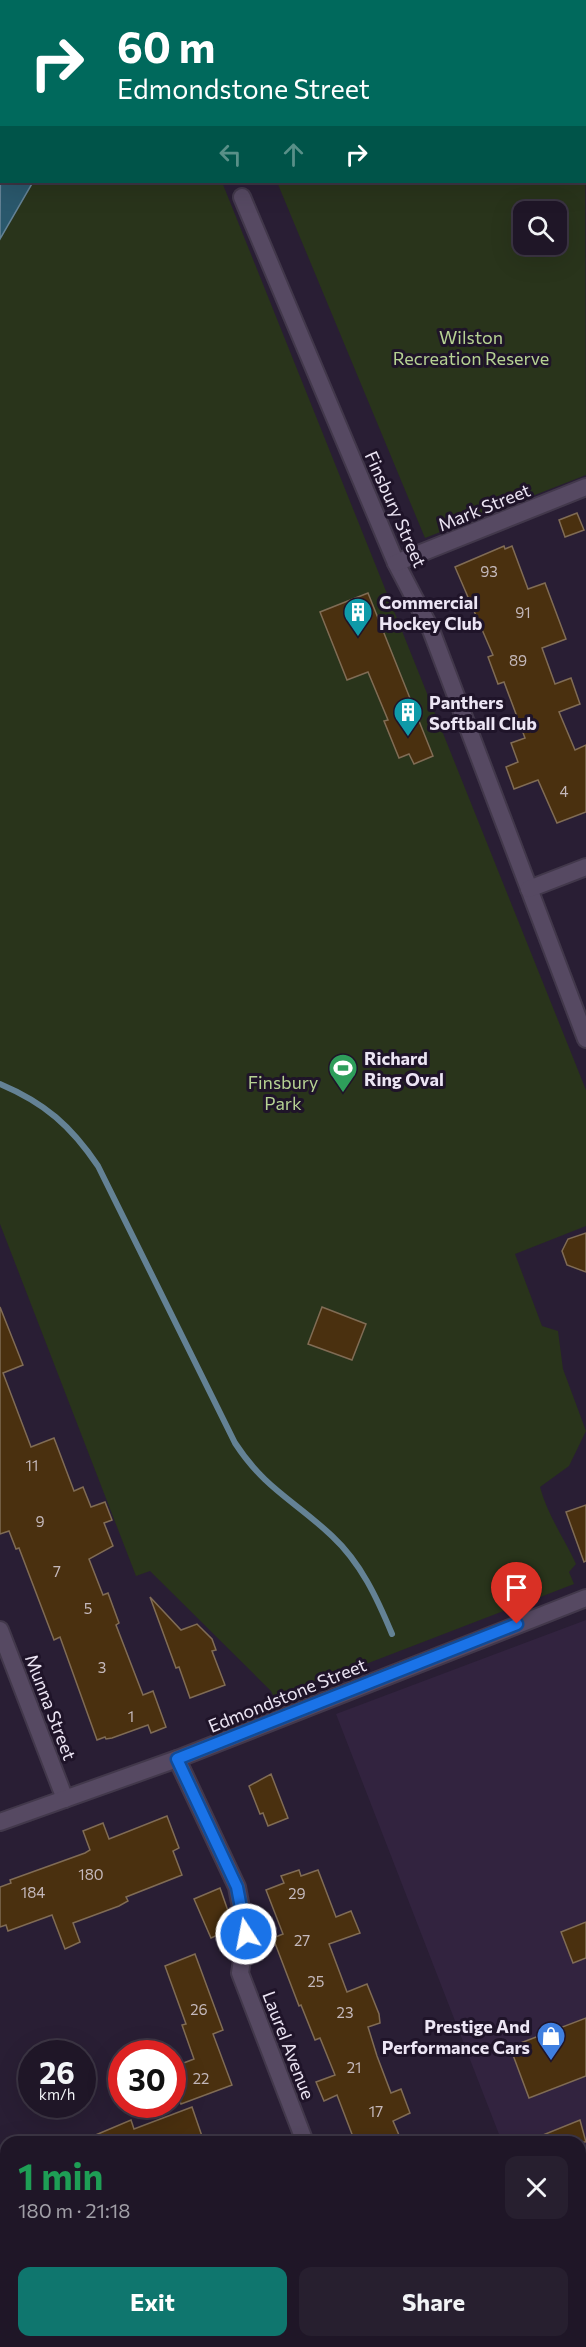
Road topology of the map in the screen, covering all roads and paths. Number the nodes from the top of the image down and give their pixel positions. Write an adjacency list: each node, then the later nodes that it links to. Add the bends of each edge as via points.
1 (242, 197): 3 (street, Finsbury Street)
2 (586, 488): 3 (street, Mark Street)
3 (396, 563): 5 (street, Finsbury Street, via 431,630)
4 (586, 867): 5 (street)
5 (529, 889): 6 (street, Finsbury Street)
6 (586, 1039)
7 (586, 1598): 9 (street, Edmondstone Street)
8 (0, 1630): 10 (street, Munna Street)
9 (177, 1759): 10 (street, Edmondstone Street); 12 (street, Laurel Avenue, via 237,1887 246,1934 240,1973)
10 (65, 1799): 11 (street, Edmondstone Street)
11 (0, 1822)
12 (303, 2136)

